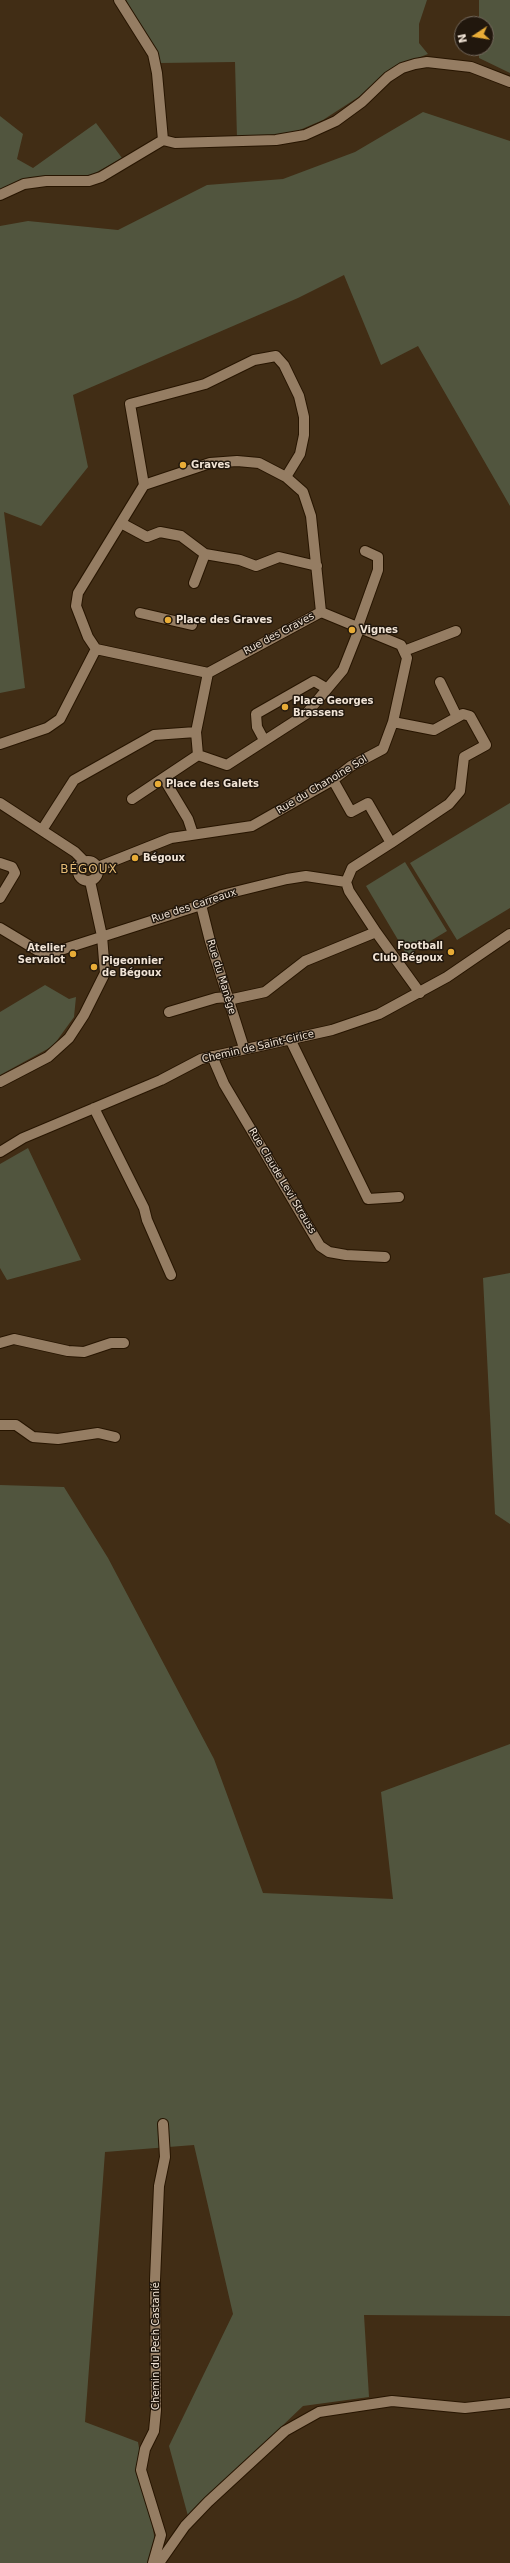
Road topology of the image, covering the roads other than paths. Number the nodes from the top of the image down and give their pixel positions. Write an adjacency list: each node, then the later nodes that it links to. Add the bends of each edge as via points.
1 (119, 0): 3 (street, via 153,54)
2 (510, 82): 3 (street, via 471,66 427,62 415,64 402,68 388,77 362,102 336,121 305,134 276,140 175,143)
3 (163, 140): 4 (street, via 101,178 89,181 24,184)
4 (0, 195)
5 (286, 477): 6 (street, Rue des Graves, via 259,463 237,461 210,463); 6 (street, via 300,454 304,417 299,396 284,365 276,356 254,360 205,384 130,404); 10 (street, Rue des Graves, via 308,500)
6 (144, 485): 7 (street)
7 (121, 523): 9 (street, via 147,537 160,532 181,536); 17 (street, via 78,593 76,606 88,637)
8 (366, 551): 15 (street, via 378,557 378,570)
9 (204, 554): 10 (street, via 240,560 256,566 279,557); 11 (street)
10 (316, 566): 12 (street, Rue des Graves)
11 (194, 583)
12 (321, 612): 15 (street); 19 (street, Rue des Graves)
13 (140, 613): 14 (street)
14 (192, 625)
15 (359, 626): 18 (street, via 401,645); 21 (street, via 343,670)
16 (456, 631): 18 (street)
17 (96, 649): 19 (street); 26 (street, via 60,719 47,728)
18 (404, 651): 23 (street, Rue du Chanoine Sol, via 407,658)
19 (208, 673): 24 (street)
20 (440, 682): 22 (street)
21 (326, 688): 25 (street, via 306,714); 25 (street, via 314,681 256,714 257,728)
22 (457, 717): 23 (street, via 434,730); 34 (street, via 463,714 470,716 486,745 464,757 460,791 450,804)
23 (393, 722): 29 (street, Rue du Chanoine Sol, via 383,749 351,766)
24 (196, 732): 27 (street); 32 (street, via 154,735 74,780)
25 (264, 740): 27 (street, via 227,765)
26 (0, 744)
27 (198, 755): 28 (street)
28 (164, 779): 30 (street); 33 (street, via 188,819)
29 (333, 780): 33 (street, Rue du Chanoine Sol, via 252,826); 34 (street, via 351,812 368,802)
30 (132, 799)
31 (0, 803): 32 (street)
32 (42, 830): 35 (street)
33 (193, 834): 37 (street, Rue du Chanoine Sol, via 171,838)
34 (391, 843): 39 (street, via 352,868)
35 (84, 861): 37 (street, via 89,860); 38 (street, via 78,868 78,874 85,881)
36 (0, 863): 40 (street, via 12,867 15,874)
37 (98, 867): 38 (street, via 97,876)
38 (90, 881): 45 (street)
39 (346, 882): 41 (street, Rue des Carreaux, via 306,876 293,878 222,895); 43 (street, via 349,892)
40 (0, 898)
41 (201, 905): 45 (street, Rue des Carreaux); 47 (street, Rue du Manège)
42 (0, 928): 45 (street, Rue des Carreaux, via 45,955)
43 (376, 932): 46 (street); 47 (street, via 306,961 265,992)
44 (510, 934): 46 (street, Chemin de Saint-Cirice)
45 (102, 936): 52 (street, via 105,973 69,1038 48,1057)
46 (420, 993): 49 (street, Chemin de Saint-Cirice, via 352,1024)
47 (228, 999): 48 (street, via 216,998); 50 (street, Rue du Manège)
48 (169, 1012)
49 (290, 1039): 50 (street, Chemin de Saint-Cirice); 55 (street, via 368,1199)
50 (244, 1048): 51 (street, Chemin de Saint-Cirice)
51 (212, 1056): 53 (street, Chemin de Saint-Cirice); 56 (street, Rue Claude Levi Strauss, via 224,1084 320,1246 329,1252 346,1255)
52 (0, 1082)
53 (94, 1108): 54 (street, Chemin de Saint-Cirice, via 23,1138); 57 (street, via 144,1208)
54 (0, 1152)
55 (399, 1197)
56 (385, 1257)
57 (171, 1274)
58 (0, 1343): 59 (street, via 14,1339 84,1352 111,1343)
59 (124, 1343)
60 (0, 1425): 61 (street, via 16,1425 33,1437 58,1439 98,1432)
61 (115, 1437)
62 (163, 2124): 64 (street, Chemin du Pech Castanié, via 165,2157 160,2186 155,2280 156,2410 154,2430 145,2449 141,2470 157,2516 160,2535)
63 (510, 2403): 65 (street, via 465,2408 392,2401 319,2412 285,2431 208,2502 186,2526)
64 (153, 2563)
65 (159, 2563)

